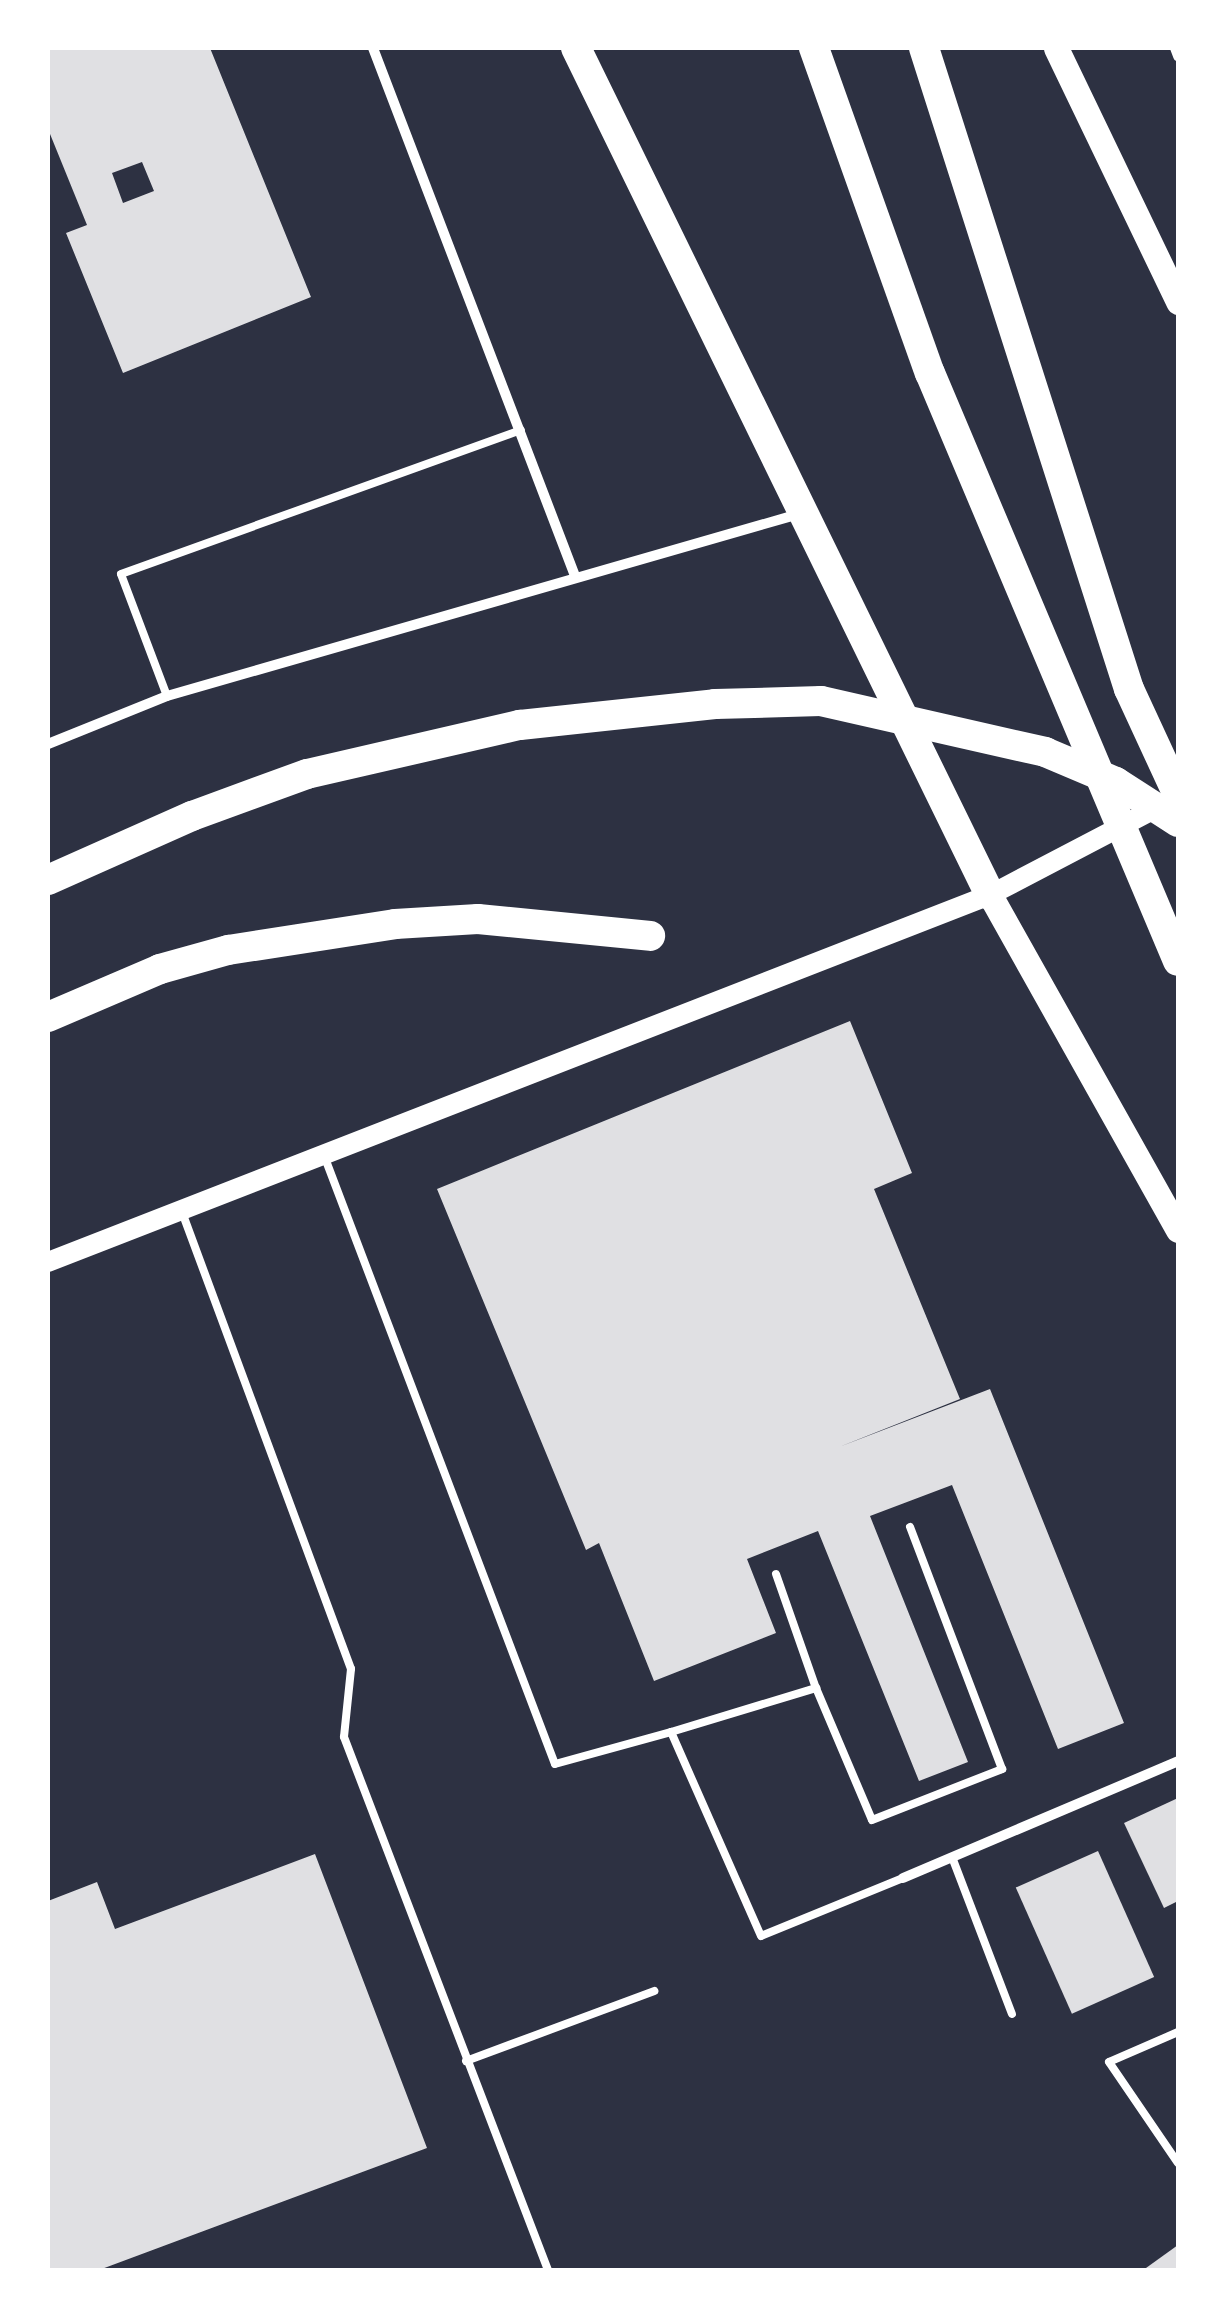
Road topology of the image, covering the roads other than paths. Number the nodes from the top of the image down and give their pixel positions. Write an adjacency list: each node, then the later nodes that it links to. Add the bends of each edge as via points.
1 (373, 48): 9 (street)
2 (576, 48): 10 (highway)
3 (814, 48): 19 (highway, via 930,373)
4 (924, 48): 14 (highway, via 1129,689)
5 (1056, 48): 8 (main road)
6 (1175, 48): 7 (street)
7 (1178, 56)
8 (1178, 302)
9 (521, 430): 11 (street); 12 (lane, via 121,574)
10 (799, 514): 11 (street); 17 (highway)
11 (575, 576): 12 (street)
12 (167, 696): 13 (street)
13 (48, 744)
14 (1178, 796): 17 (main road)
15 (1178, 822): 16 (highway, via 1116,782 1045,752 821,701 714,704 520,724 307,774)
16 (48, 880)
17 (990, 895): 21 (main road); 23 (main road)
18 (650, 936): 20 (highway, via 478,919 395,924 228,950 160,969)
19 (1178, 961)
20 (48, 1016)
21 (325, 1158): 22 (main road); 28 (lane, via 555,1764)
22 (182, 1212): 24 (main road); 35 (lane, via 351,1669 344,1737)
23 (1178, 1230)
24 (48, 1262)
25 (910, 1527): 27 (lane, via 1002,1769 872,1820)
26 (776, 1574): 27 (lane)
27 (816, 1688): 28 (lane)
28 (671, 1732): 31 (lane, via 762,1936)
29 (1178, 1761): 30 (street)
30 (952, 1857): 31 (street); 33 (lane)
31 (904, 1878)
32 (654, 1990): 35 (lane)
33 (1012, 2014)
34 (1178, 2032): 36 (lane, via 1109,2062)
35 (466, 2061): 37 (lane)
36 (1178, 2162)
37 (548, 2270)

